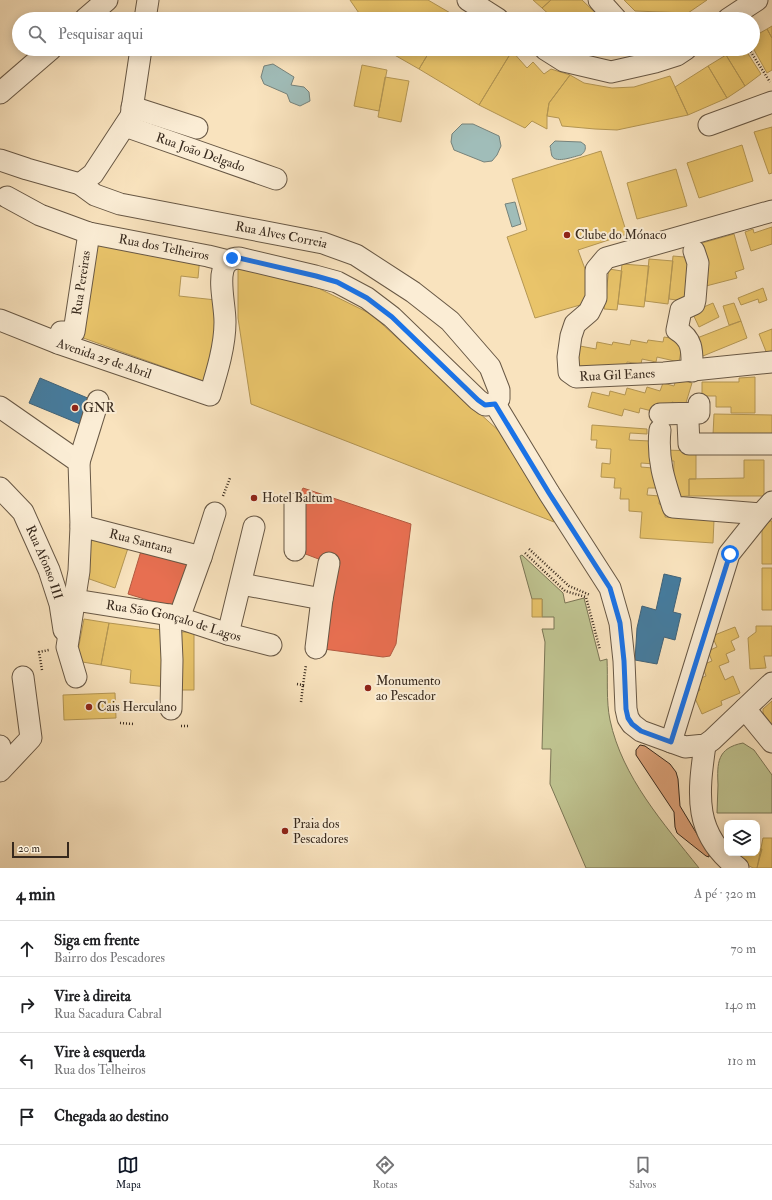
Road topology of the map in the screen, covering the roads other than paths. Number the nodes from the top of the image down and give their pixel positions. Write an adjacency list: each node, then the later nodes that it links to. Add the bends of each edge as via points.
1 (107, 0): 6 (street)
2 (148, 0): 7 (street)
3 (468, 0): 8 (street)
4 (599, 0): 9 (street)
5 (757, 0): 10 (street)
6 (93, 12)
7 (146, 12)
8 (487, 12)
9 (610, 12)
10 (739, 12)
11 (42, 56): 15 (street)
12 (140, 56): 17 (street)
13 (556, 56): 14 (street, via 564,61 611,72)
14 (649, 56)
15 (0, 93)
16 (772, 102): 18 (street)
17 (128, 116): 19 (street); 22 (street, Rua João Delgado); 23 (street, via 93,174)
18 (710, 124)
19 (197, 128)
20 (0, 160): 21 (street, Rua Alves Correia)
21 (27, 169): 23 (street, Rua Alves Correia); 24 (street)
22 (276, 179)
23 (80, 184): 34 (street, Rua Alves Correia, via 95,195 120,204 322,243 356,255 413,292 450,321 490,367 499,390 499,399)
24 (4, 202): 26 (street, Rua dos Telheiros)
25 (772, 211): 32 (street, Rua Gil Eanes, via 606,258 596,270 596,298 588,312 575,324 571,336 569,372 576,378)
26 (89, 233): 28 (street, Rua dos Telheiros); 30 (street, Rua Pereiras, via 74,332 61,332)
27 (694, 250): 32 (street, via 698,263 695,300 694,304 682,310 678,330 688,337)
28 (228, 262): 30 (street, Avenida 25 de Abril, via 223,268 221,278 224,336 210,395); 34 (street, Rua dos Telheiros, via 232,258 239,258 337,282 367,298 392,317 478,400 485,405)
29 (0, 320): 30 (street, Avenida 25 de Abril)
30 (58, 343)
31 (772, 362): 32 (street, Rua Gil Eanes)
32 (697, 389): 37 (street, via 699,413)
33 (98, 401): 40 (street)
34 (495, 404): 63 (street, via 610,588 620,623 628,718 641,731)
35 (0, 407): 40 (street)
36 (688, 422): 38 (street)
37 (659, 430): 38 (street); 43 (street, via 662,471 673,507)
38 (689, 444): 39 (street)
39 (772, 444)
40 (79, 462): 45 (street)
41 (0, 488): 56 (street, Rua Afonso III, via 23,512 50,570 60,604)
42 (295, 504): 47 (street)
43 (766, 508): 63 (street, via 730,554)
44 (215, 513): 48 (street)
45 (81, 526): 48 (street, Rua Santana); 52 (street)
46 (254, 527): 50 (street)
47 (295, 550)
48 (201, 557): 53 (street)
49 (329, 563): 51 (street)
50 (241, 584): 51 (street); 54 (street)
51 (322, 599): 57 (street)
52 (75, 600): 53 (street, Rua São Gonçalo de Lagos); 56 (street)
53 (174, 616): 54 (street, Rua São Gonçalo de Lagos); 61 (street)
54 (228, 634): 55 (street, Rua São Gonçalo de Lagos)
55 (271, 645)
56 (66, 647): 59 (street, Rua Afonso III)
57 (311, 657)
58 (23, 677): 67 (street, via 31,738)
59 (76, 677)
60 (772, 683): 62 (street)
61 (170, 709)
62 (744, 709): 64 (street); 65 (street)
63 (671, 742): 65 (street, via 686,747)
64 (772, 742)
65 (705, 745): 68 (street, via 700,780 703,821 718,849)
66 (0, 746): 67 (street)
67 (1, 769)
68 (738, 868)

